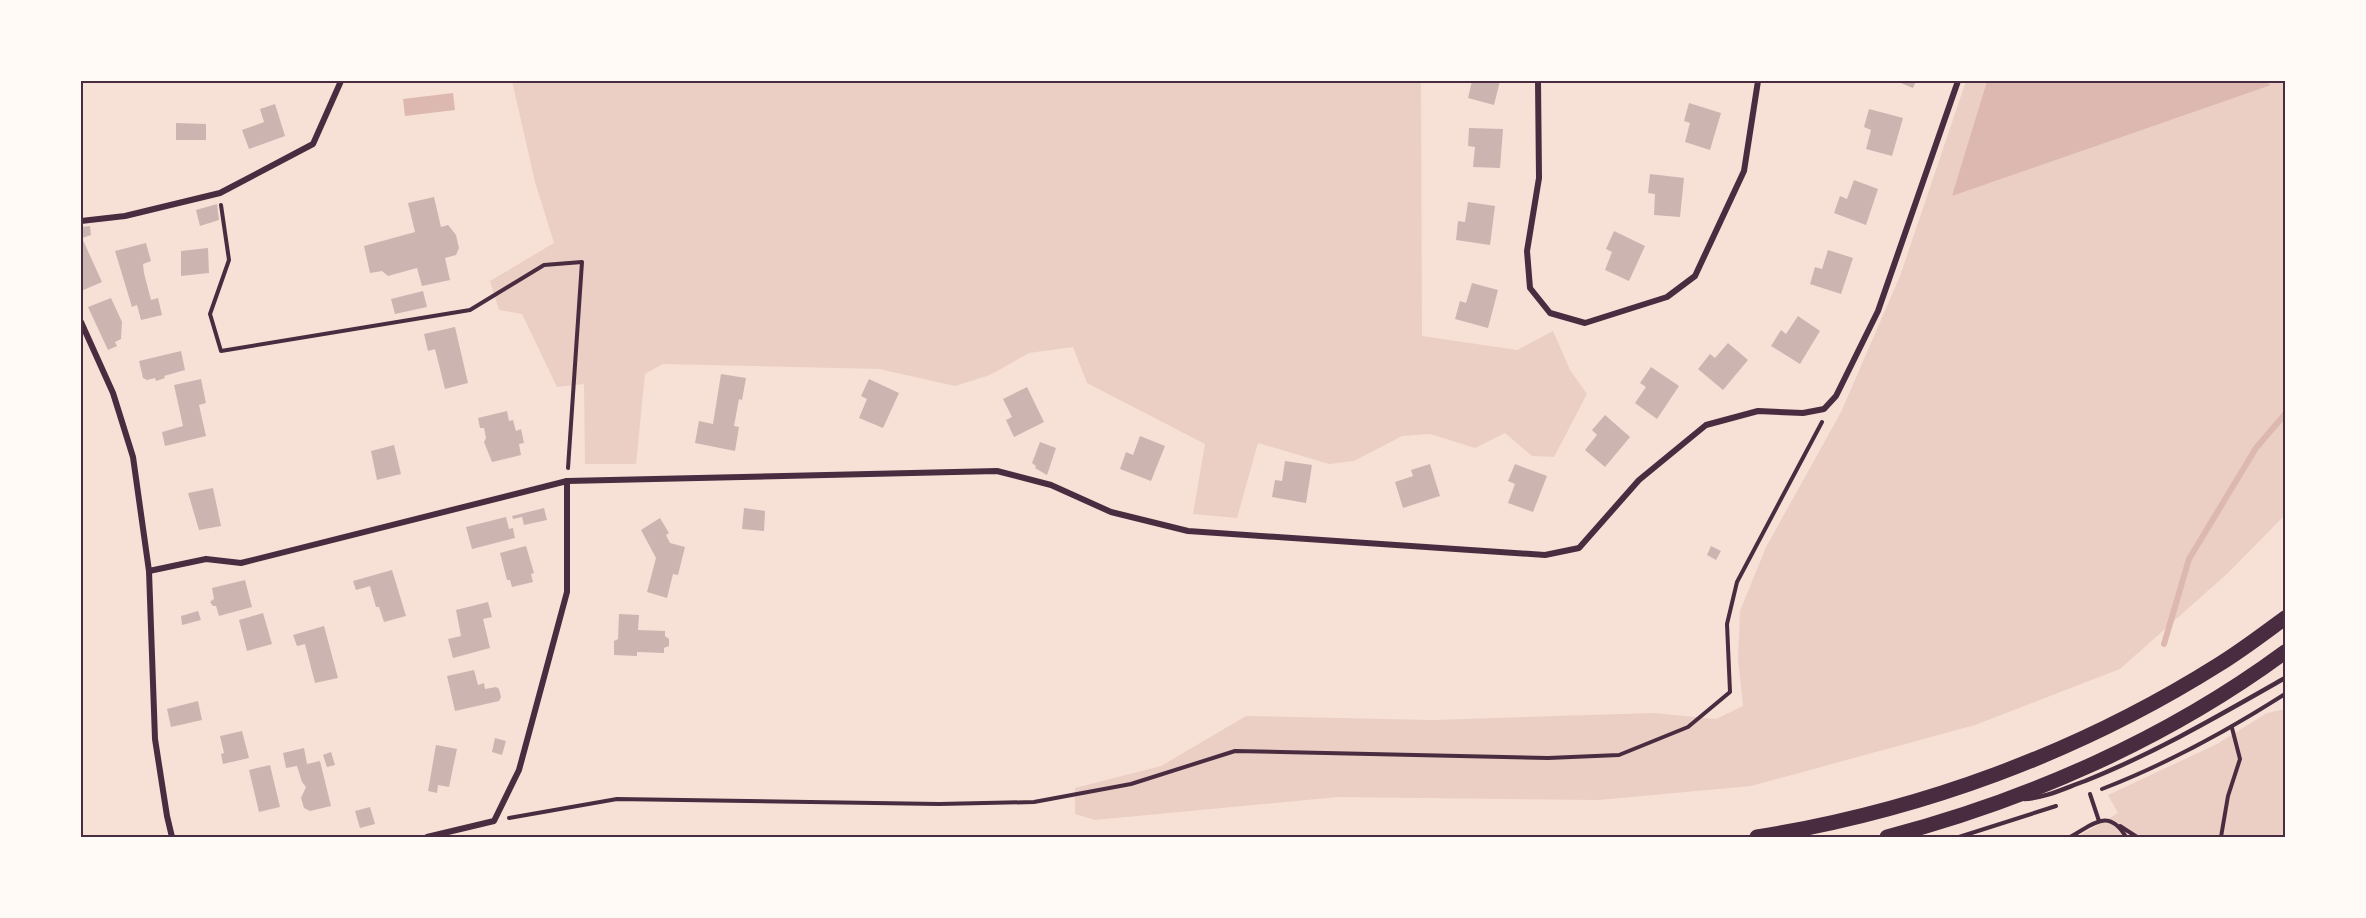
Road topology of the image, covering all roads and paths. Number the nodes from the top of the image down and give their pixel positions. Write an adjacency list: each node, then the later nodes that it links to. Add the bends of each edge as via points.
1 (341, 81): 5 (street, via 313,144)
2 (1538, 81): 3 (street, via 1539,178 1527,251 1530,288 1550,313 1585,323 1667,297 1695,276 1744,171)
3 (1758, 81)
4 (1958, 81): 8 (street, via 1878,311 1836,396)
5 (220, 193): 6 (street, via 125,216); 9 (path, via 229,260 210,314 221,351 470,310 544,265 582,262)
6 (81, 221)
7 (81, 322): 10 (street, via 113,393 133,457)
8 (1824, 409): 9 (street, via 1803,413 1758,411 1706,425 1639,480 1579,548 1545,555 1188,531 1112,512 1051,485 997,471); 17 (path, via 1822,426 1737,582 1727,624 1730,692 1688,727 1619,755 1548,758 1234,751 1131,784 1034,802 617,799)
9 (567, 481): 10 (street, via 241,563 206,559); 17 (street, via 567,592 519,770)
10 (149, 571): 20 (street, via 156,739)
11 (2285, 618): 22 (main road, via 2177,690 2024,764 1879,812)
12 (2285, 652): 16 (main road, via 2201,707 2135,743)
13 (2285, 678): 16 (lane, via 2179,738 2104,773 2039,799)
14 (2232, 728): 27 (path, via 2240,759 2228,796)
15 (2090, 794): 18 (path)
16 (2006, 799): 23 (main road)
17 (494, 821): 21 (street)
18 (2099, 821): 19 (path, via 2109,820); 24 (path)
19 (2119, 826): 25 (path); 26 (path)
20 (172, 837)
21 (427, 837)
22 (1756, 837)
23 (1887, 837)
24 (2070, 837)
25 (2126, 837)
26 (2137, 837)
27 (2222, 837)

